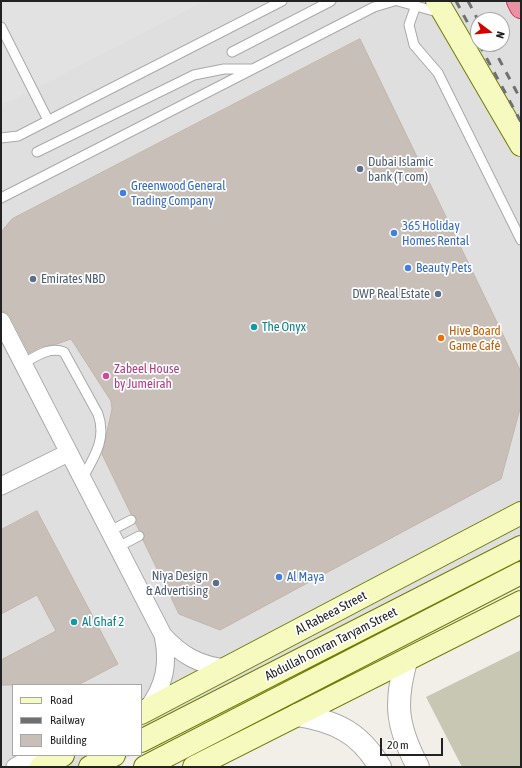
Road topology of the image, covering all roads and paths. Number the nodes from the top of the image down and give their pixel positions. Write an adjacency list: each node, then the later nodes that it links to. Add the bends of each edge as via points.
1 (282, 1): 12 (lane)
2 (331, 1): 10 (lane)
3 (394, 1): 11 (lane, via 374,7)
4 (398, 1): 6 (lane)
5 (518, 1): 7 (highway)
6 (416, 5): 8 (lane); 17 (lane, via 409,25 414,45 438,74)
7 (521, 6)
8 (440, 8): 14 (main road)
9 (1, 27): 12 (lane)
10 (232, 52)
11 (254, 69): 15 (lane, via 224,69 194,75); 16 (lane)
12 (48, 120): 13 (lane, via 18,136)
13 (1, 138)
14 (521, 146)
15 (37, 152)
16 (1, 198)
17 (521, 240)
18 (1, 321): 19 (street)
19 (22, 364): 20 (street); 21 (lane, via 45,352 56,349 64,352 98,414 102,430 99,447)
20 (68, 453): 21 (street); 22 (street)
21 (82, 478): 25 (street)
22 (1, 486)
23 (521, 513): 33 (main road, Al Rabeea Street)
24 (131, 520): 25 (lane)
25 (110, 531): 27 (street)
26 (138, 536): 27 (lane)
27 (118, 547): 31 (street)
28 (521, 547): 36 (main road, Abdullah Omran Taryam Street)
29 (521, 574): 44 (main road, Abdullah Omran Taryam Street)
30 (521, 602): 32 (main road)
31 (163, 635): 33 (street, via 191,659); 34 (street, via 165,675 155,699)
32 (406, 661): 35 (main road); 40 (street, via 398,701 400,722 405,742)
33 (228, 668): 34 (main road, Al Rabeea Street)
34 (144, 711)
35 (297, 715): 45 (main road); 46 (street, via 319,719 350,733 371,752)
36 (142, 740)
37 (34, 756): 41 (street)
38 (61, 756): 42 (main road)
39 (112, 756): 43 (main road)
40 (417, 765): 47 (street, via 401,759)
41 (15, 767)
42 (41, 767)
43 (90, 767)
44 (144, 767)
45 (194, 767)
46 (380, 767)
47 (388, 767)

